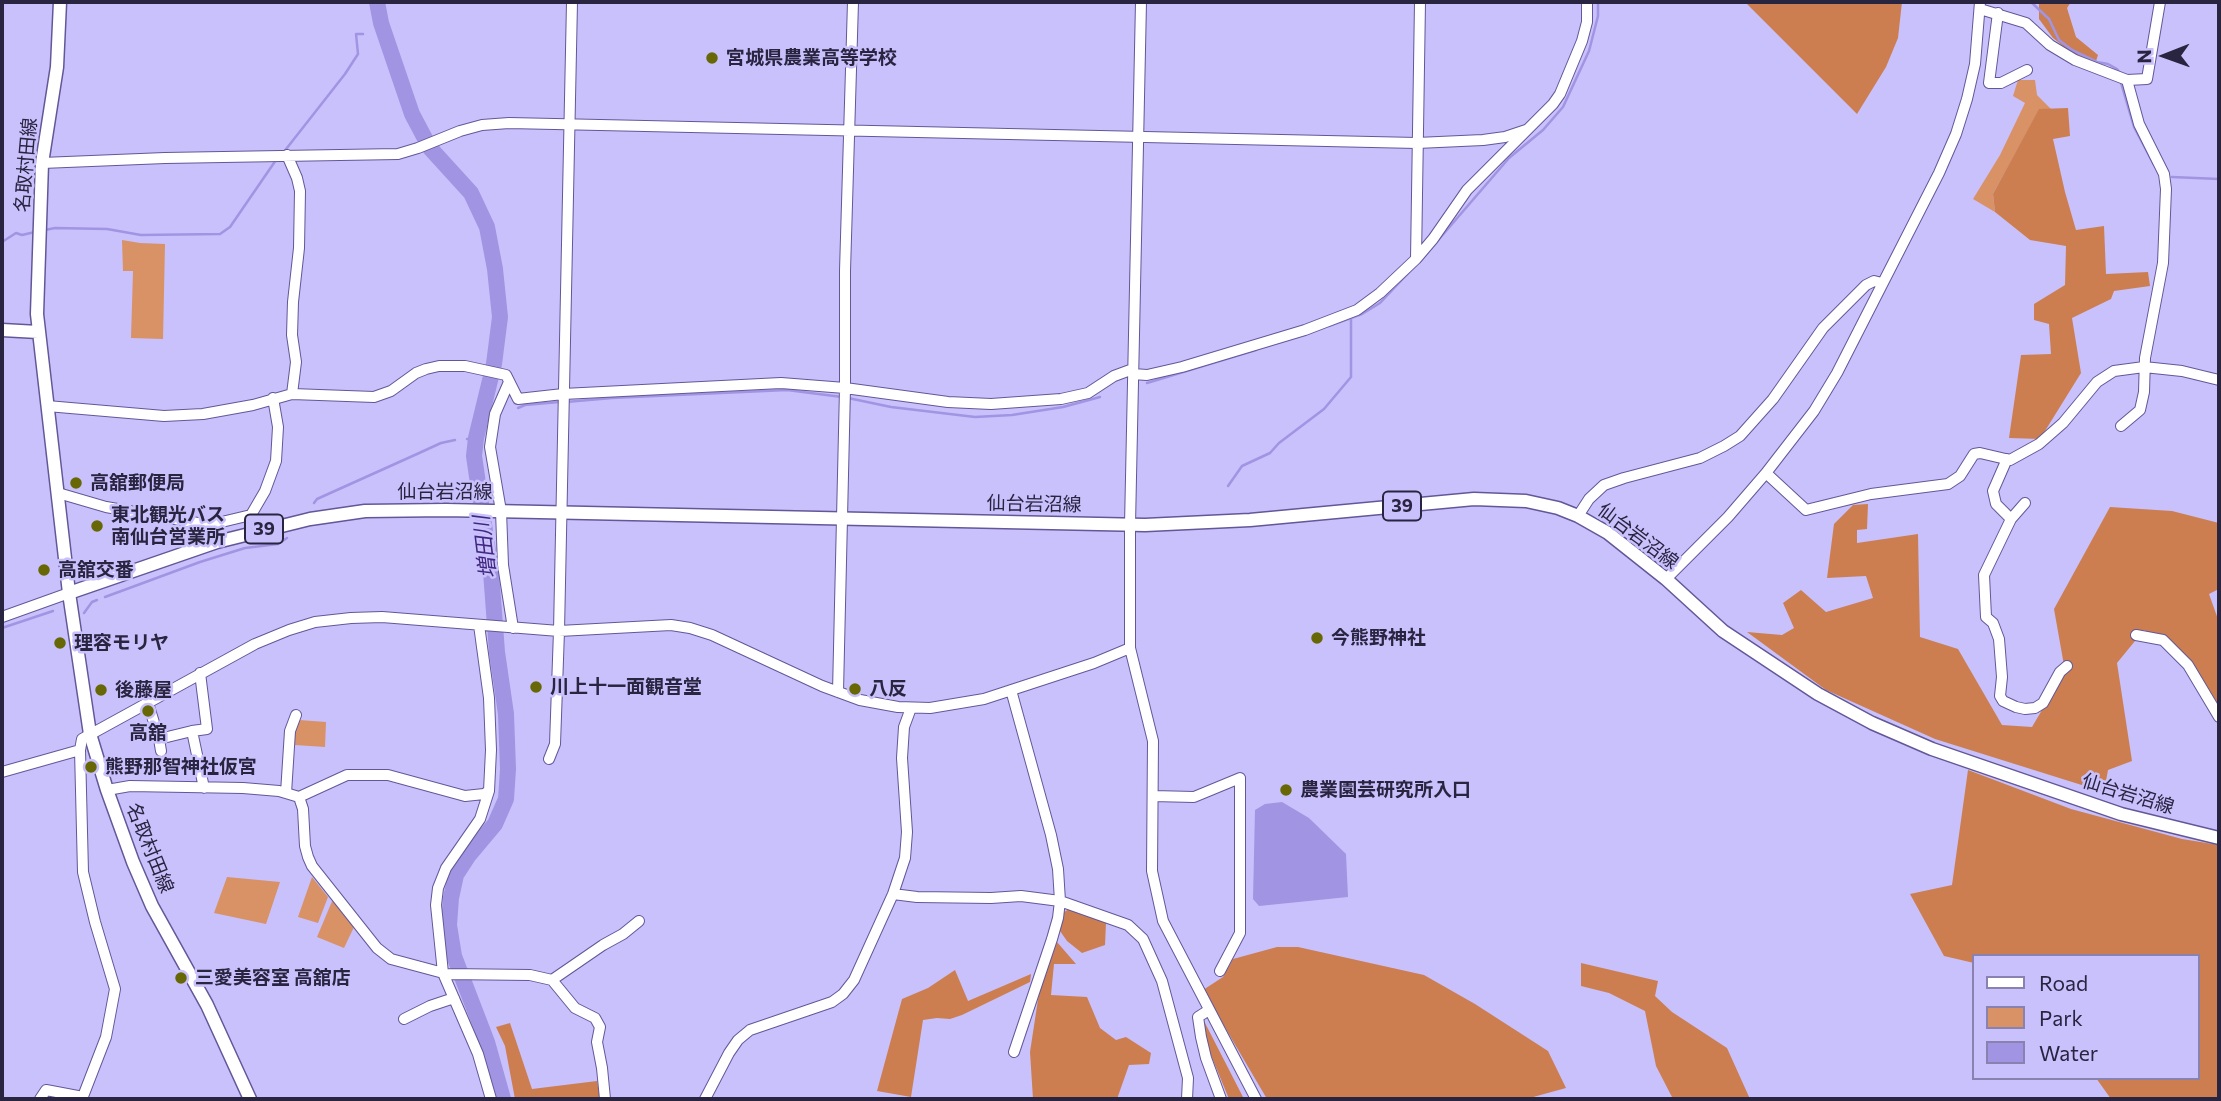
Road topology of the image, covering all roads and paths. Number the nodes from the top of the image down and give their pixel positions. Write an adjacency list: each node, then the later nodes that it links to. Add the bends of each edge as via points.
1 (60, 2): 20 (main road, 名取村田線, via 57,67)
2 (572, 2): 14 (street)
3 (853, 2): 16 (street)
4 (1141, 2): 17 (street)
5 (1420, 2): 18 (street)
6 (1587, 2): 15 (street, via 1582,40 1560,94)
7 (2160, 2): 11 (street, via 2147,79)
8 (1980, 5): 9 (street); 12 (street)
9 (1998, 13): 11 (street, via 2026,23 2075,60); 13 (street)
10 (2027, 70): 13 (street, via 2001,83)
11 (2127, 80): 25 (street, via 2139,124 2164,174 2166,188 2163,263)
12 (1971, 82): 13 (street); 22 (street, via 1939,173)
13 (1989, 83)
14 (569, 125): 16 (street); 19 (street, via 482,125 398,154); 32 (street)
15 (1526, 130): 18 (street, via 1483,140); 21 (street, via 1467,190)
16 (850, 131): 17 (street); 30 (street)
17 (1138, 137): 18 (street); 26 (street)
18 (1417, 143): 21 (street)
19 (283, 156): 20 (street); 29 (street, via 300,191 292,302 296,362)
20 (42, 163): 24 (main road, 名取村田線)
21 (1416, 259): 26 (street, via 1380,293 1337,319 1182,367 1147,375)
22 (1882, 283): 36 (street, via 1814,411); 41 (street, via 1866,285 1830,320 1740,436 1700,458 1604,485)
23 (2, 330): 24 (main road)
24 (38, 332): 33 (main road)
25 (2144, 367): 28 (street, via 2182,370); 34 (street, via 2140,410); 35 (street, via 2114,371 2097,382 2049,437)
26 (1133, 372): 30 (street, via 1114,376 1088,393 1060,399 991,404); 45 (street)
27 (507, 379): 29 (street, via 478,368 439,366 416,373 374,397); 32 (street, via 518,399); 39 (street, via 490,447)
28 (2219, 380)
29 (292, 394): 31 (street)
30 (845, 395): 32 (street, via 781,383); 42 (street)
31 (273, 398): 33 (street, via 179,416); 44 (street, via 278,427 276,461 265,491 251,515)
32 (563, 400): 40 (street)
33 (47, 406): 37 (main road)
34 (2121, 426)
35 (2007, 459): 36 (street, via 1977,453 1951,483 1859,496 1806,510); 43 (street, via 1993,491 1996,504)
36 (1766, 473): 47 (street)
37 (58, 493): 44 (street, via 106,507); 48 (main road)
38 (2025, 503): 43 (street)
39 (499, 511): 40 (main road, 仙台岩沼線 / 39); 46 (main road, 仙台岩沼線 / 39, via 365,511 310,519); 51 (street)
40 (561, 513): 42 (main road, 仙台岩沼線 / 39); 52 (street)
41 (1578, 516): 45 (main road, 仙台岩沼線 / 39, via 1527,501 1500,499); 47 (main road, 仙台岩沼線 / 39, via 1608,533)
42 (843, 519): 45 (main road, 仙台岩沼線 / 39); 58 (street)
43 (2011, 519): 55 (street, via 1984,575 1986,617 1999,639 2000,696 2016,707 2035,708)
44 (209, 525): 46 (street, via 189,534)
45 (1130, 525): 54 (street)
46 (186, 552): 48 (main road, 仙台岩沼線 / 39)
47 (1666, 579): 76 (main road, 仙台岩沼線 / 39, via 1758,656 1845,710 1902,737 2121,814)
48 (69, 593): 49 (street); 64 (main road, 名取村田線)
49 (2, 617)
50 (481, 626): 51 (street); 56 (street, via 382,617 315,622 255,644); 72 (street, via 489,698)
51 (511, 628): 52 (street)
52 (559, 631): 58 (street, via 690,628); 68 (street, via 555,744)
53 (2136, 635): 62 (street, via 2163,640 2188,665)
54 (1130, 648): 57 (street); 74 (street, via 1153,741)
55 (2067, 666)
56 (200, 673): 59 (street); 63 (street, via 207,729)
57 (1011, 690): 60 (street, via 952,705); 78 (street, via 1051,835)
58 (838, 692): 60 (street)
59 (148, 703): 64 (street); 65 (street)
60 (911, 708): 77 (street, via 904,727 902,758 905,858)
61 (296, 715): 73 (street, via 290,730)
62 (2219, 717)
63 (192, 731): 65 (street); 70 (street)
64 (90, 734): 66 (street, via 82,739); 71 (main road, 名取村田線)
65 (159, 739): 67 (street)
66 (80, 750): 69 (street); 87 (street, via 83,872 115,989 106,1037)
67 (161, 751)
68 (549, 759)
69 (2, 772)
70 (204, 788): 71 (street, via 130,786); 73 (street)
71 (107, 790): 89 (main road, 名取村田線, via 152,906 207,1005)
72 (489, 791): 75 (street, via 465,796 388,775 347,775); 81 (street, via 480,819 455,853 438,888 436,916)
73 (286, 793): 75 (street)
74 (1153, 796): 80 (street, via 1194,797 1240,778 1240,933); 84 (street, via 1151,850 1158,905)
75 (299, 797): 81 (street, via 308,857 377,948 391,959)
76 (2219, 838)
77 (893, 894): 78 (street); 92 (street, via 855,980 843,994 750,1030 729,1053)
78 (1060, 901): 86 (street); 93 (street, via 1128,925 1143,939 1162,981 1188,1078)
79 (639, 921): 82 (street)
80 (1220, 971)
81 (445, 973): 82 (street, via 530,975); 83 (street)
82 (552, 980): 91 (street, via 600,1027 597,1042)
83 (454, 998): 85 (street); 90 (street)
84 (1209, 1010): 94 (street, via 1198,1017); 95 (street)
85 (404, 1019)
86 (1014, 1052)
87 (83, 1098): 88 (street, via 46,1090)
88 (40, 1099)
89 (250, 1099)
90 (491, 1099)
91 (605, 1099)
92 (705, 1099)
93 (1186, 1099)
94 (1221, 1099)
95 (1256, 1099)

